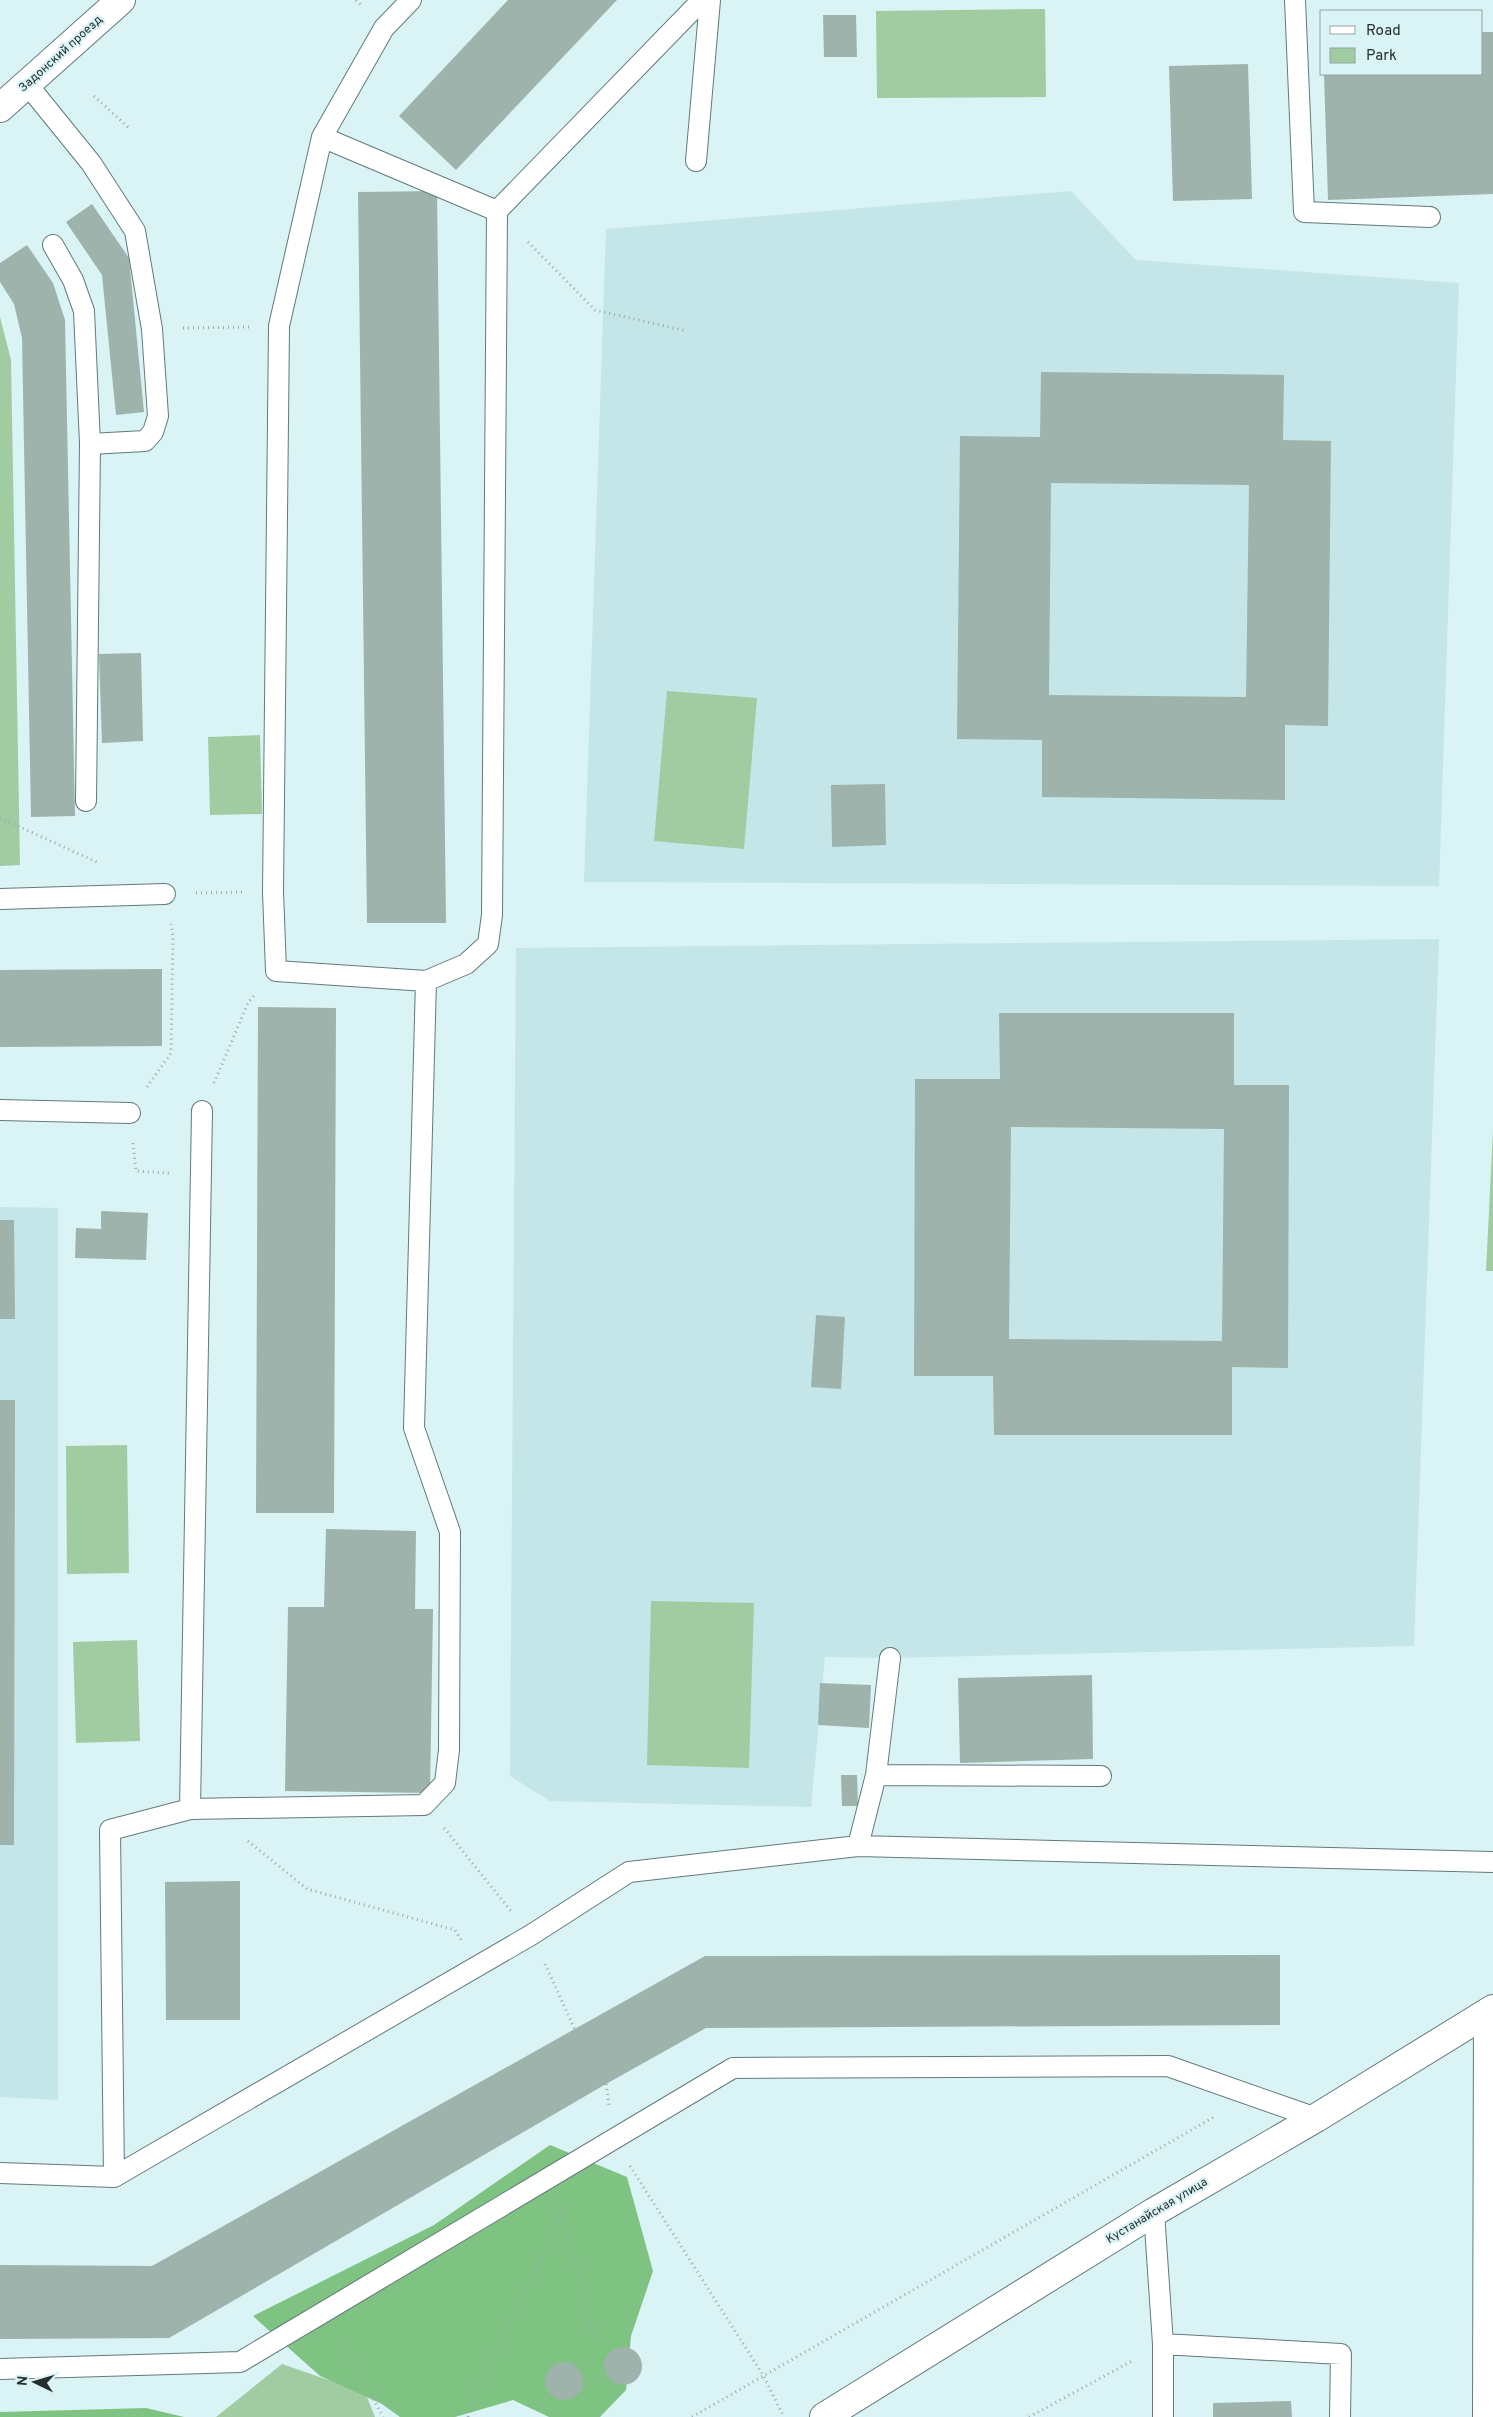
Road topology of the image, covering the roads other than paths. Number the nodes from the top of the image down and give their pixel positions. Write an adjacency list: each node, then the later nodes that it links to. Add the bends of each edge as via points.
1 (121, 0): 6 (street, Задонский проезд)
2 (411, 0): 8 (lane, via 384,28)
3 (702, 0): 10 (lane)
4 (710, 0): 9 (lane)
5 (1294, 0): 11 (lane, via 1304,212)
6 (27, 84): 7 (street, Задонский проезд); 13 (lane, via 91,163 135,231 152,329 158,416 153,432 144,441)
7 (0, 108)
8 (322, 136): 10 (lane); 17 (lane, via 279,326 273,892 276,971)
9 (696, 161)
10 (497, 211): 17 (lane, via 492,915 488,944 466,964)
11 (1430, 217)
12 (53, 245): 13 (lane, via 73,280 84,311)
13 (90, 444): 14 (lane)
14 (86, 801)
15 (165, 894): 16 (lane)
16 (0, 899)
17 (426, 981): 24 (lane, via 414,1428 450,1532 449,1750 445,1783 424,1805)
18 (0, 1110): 20 (lane)
19 (202, 1111): 24 (lane)
20 (130, 1113)
21 (890, 1658): 22 (lane)
22 (876, 1775): 23 (lane); 25 (lane)
23 (1101, 1776)
24 (200, 1809): 30 (lane, via 110,1830)
25 (858, 1846): 26 (lane); 30 (lane, via 629,1872 531,1935)
26 (1493, 1862)
27 (1489, 2012): 28 (street, Кустанайская улица); 37 (lane)
28 (1316, 2118): 31 (street, Кустанайская улица); 33 (lane, via 1168,2066 733,2068 240,2362)
29 (0, 2173): 30 (lane)
30 (114, 2177)
31 (1154, 2212): 32 (lane); 34 (street, Кустанайская улица)
32 (1163, 2344): 35 (lane); 36 (lane, via 1341,2354)
33 (0, 2369)
34 (824, 2417)
35 (1163, 2417)
36 (1340, 2417)
37 (1483, 2417)

